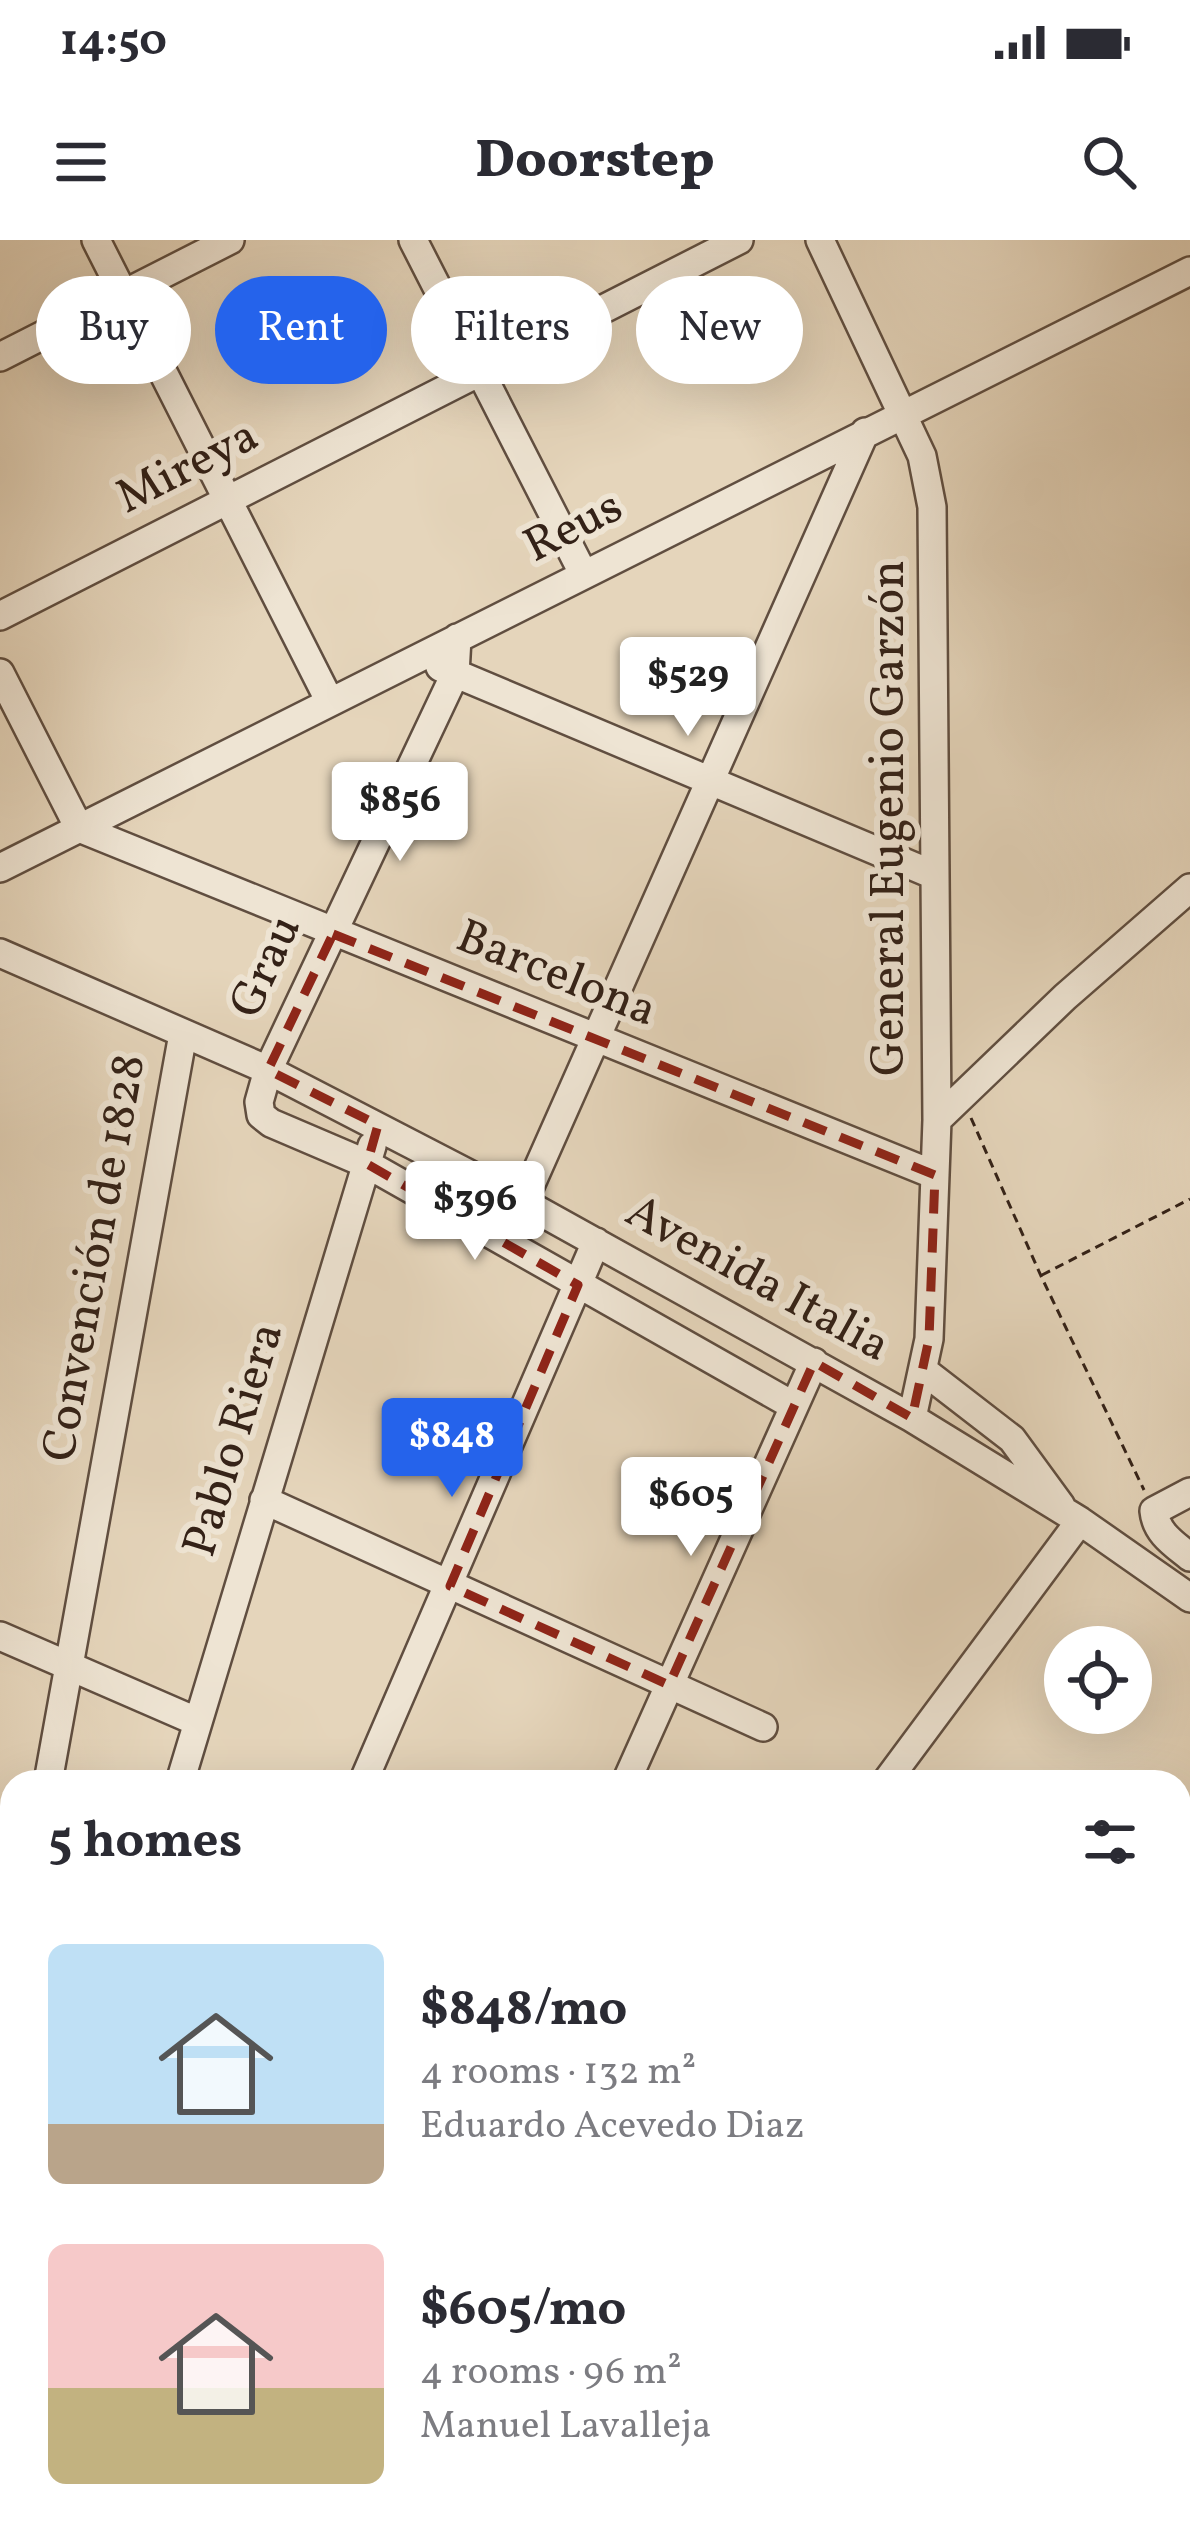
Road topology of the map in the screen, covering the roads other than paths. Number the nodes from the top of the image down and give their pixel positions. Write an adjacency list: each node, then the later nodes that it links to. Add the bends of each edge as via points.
1 (96, 240): 7 (street)
2 (230, 240): 8 (street)
3 (413, 240): 9 (street)
4 (739, 240): 10 (street, Mireya)
5 (820, 240): 16 (street, General Eugenio Garzón)
6 (1190, 271): 16 (street, Reus)
7 (113, 276)
8 (158, 276)
9 (431, 276)
10 (612, 304)
11 (36, 338): 12 (street)
12 (0, 357)
13 (168, 384): 18 (street)
14 (452, 384): 18 (street, Mireya)
15 (486, 384): 19 (street)
16 (903, 414): 17 (street, Reus); 29 (street, General Eugenio Garzón, via 932,507)
17 (866, 432): 19 (street, Reus); 26 (street)
18 (226, 499): 20 (street, Mireya); 25 (street)
19 (583, 573): 21 (street, Reus)
20 (0, 616)
21 (458, 638): 22 (street, Reus); 24 (street, Grau)
22 (418, 658): 24 (street); 25 (street, Reus)
23 (0, 673): 27 (street)
24 (455, 674): 26 (street); 31 (street, Grau)
25 (329, 700): 27 (street, Reus)
26 (707, 782): 29 (street); 34 (street)
27 (79, 828): 28 (street, Reus); 31 (street, Barcelona)
28 (0, 868)
29 (934, 875): 36 (street, General Eugenio Garzón)
30 (1190, 888): 36 (street)
31 (333, 934): 34 (street, Barcelona); 35 (street, Grau)
32 (0, 953): 33 (street, Avenida Italia)
33 (183, 1034): 35 (street, Avenida Italia); 54 (street, Convención de 1828)
34 (594, 1040): 39 (street, Barcelona); 40 (street)
35 (268, 1070): 37 (street, Avenida Italia); 38 (street, via 261,1114)
36 (937, 1120): 39 (street, General Eugenio Garzón)
37 (378, 1125): 38 (street, Pablo Riera); 40 (street, Avenida Italia)
38 (367, 1164): 42 (street); 48 (street, Pablo Riera)
39 (935, 1175): 44 (street, General Eugenio Garzón)
40 (523, 1202): 41 (street, Avenida Italia)
41 (596, 1242): 42 (street); 43 (street, Avenida Italia)
42 (578, 1285): 45 (street); 51 (street)
43 (814, 1362): 45 (street); 46 (street, Avenida Italia)
44 (924, 1371): 46 (street, General Eugenio Garzón); 49 (street, via 1012,1439)
45 (794, 1406): 55 (street)
46 (912, 1418): 49 (street, Avenida Italia)
47 (1190, 1492): 50 (street, via 1154,1511 1167,1539)
48 (264, 1500): 51 (street); 56 (street, Pablo Riera)
49 (1072, 1516): 52 (street, Avenida Italia); 62 (street)
50 (1190, 1556)
51 (450, 1586): 55 (street); 60 (street)
52 (1190, 1598)
53 (0, 1636): 54 (street)
54 (69, 1666): 56 (street); 58 (street, Convención de 1828)
55 (669, 1685): 57 (street); 61 (street)
56 (198, 1722): 59 (street, Pablo Riera)
57 (763, 1727)
58 (50, 1770)
59 (184, 1770)
60 (368, 1770)
61 (631, 1770)
62 (894, 1770)

